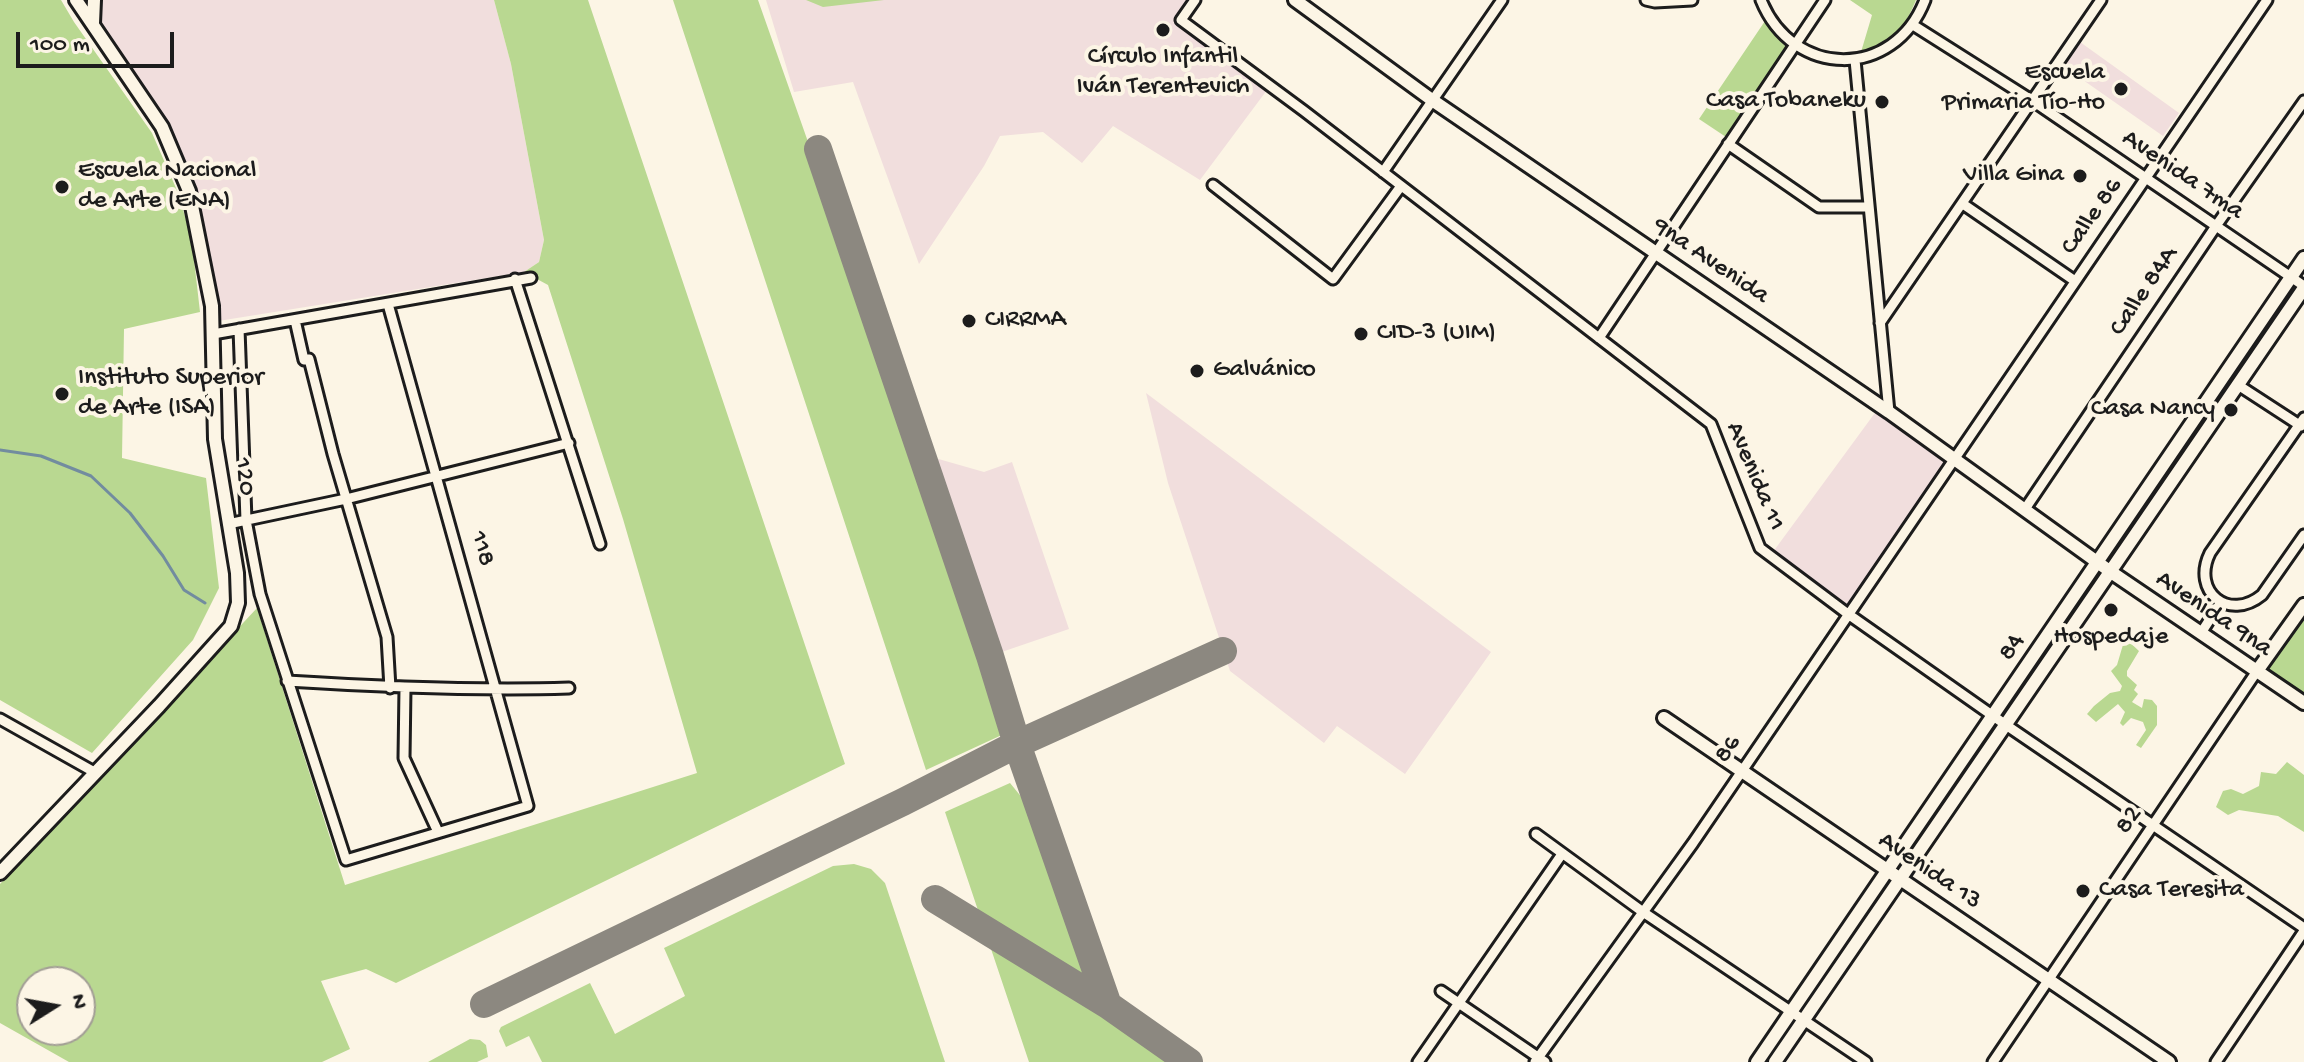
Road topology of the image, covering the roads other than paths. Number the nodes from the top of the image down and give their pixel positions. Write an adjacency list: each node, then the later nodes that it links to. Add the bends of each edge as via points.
1 (76, 0): 13 (main road, 120)
2 (94, 0): 13 (main road)
3 (1195, 0): 21 (street, Avenida 11, via 1181,20)
4 (1295, 0): 17 (main road, 9na Avenida)
5 (1502, 0): 17 (street)
6 (1646, 0): 7 (street)
7 (1692, 0)
8 (1761, 0): 15 (street, via 1779,32)
9 (1825, 0): 15 (street)
10 (1925, 0): 14 (street)
11 (2101, 0): 18 (street)
12 (2267, 0): 22 (street, Calle 86)
13 (93, 23): 39 (main road, 120, via 162,127 189,191)
14 (1913, 25): 16 (street, via 1897,42); 18 (street, Avenida 7ma)
15 (1795, 45): 16 (street, via 1833,60); 20 (street)
16 (1855, 60): 26 (street)
17 (1432, 100): 21 (street); 28 (main road, 9na Avenida)
18 (2033, 101): 22 (street, Avenida 7ma); 25 (street)
19 (2304, 101): 27 (street, Calle 84A)
20 (1728, 144): 26 (street, via 1819,207); 28 (street)
21 (1383, 172): 24 (street, Avenida 11)
22 (2147, 178): 27 (street, Avenida 7ma); 33 (street, Calle 86)
23 (1213, 185): 24 (street, via 1333,279)
24 (1401, 186): 40 (street, Avenida 11)
25 (1963, 204): 33 (street); 37 (street)
26 (1868, 207): 37 (street)
27 (2216, 226): 30 (street, Avenida 7ma); 48 (street, Calle 84A)
28 (1656, 252): 40 (street); 42 (main road, 9na Avenida)
29 (2304, 258): 30 (main road, 84)
30 (2291, 277): 34 (street, Avenida 7ma); 53 (main road, 84)
31 (531, 278): 32 (street)
32 (515, 279): 35 (street); 44 (street)
33 (2075, 281): 45 (street, Calle 86)
34 (2304, 287): 41 (main road, 84)
35 (388, 304): 36 (street); 46 (street, 118)
36 (295, 320): 38 (street); 47 (street)
37 (1880, 323): 42 (street)
38 (239, 329): 39 (street); 49 (street, 120)
39 (213, 334): 50 (main road, 120, via 215,439)
40 (1599, 338): 57 (street, Avenida 11, via 1711,424 1760,548)
41 (2238, 385): 43 (street); 54 (main road, 84)
42 (1889, 412): 45 (main road, 9na Avenida)
43 (2302, 424): 55 (street, via 2210,553 2206,586)
44 (569, 443): 46 (street); 52 (street)
45 (1954, 459): 48 (main road, 9na Avenida); 57 (street, 86)
46 (437, 476): 47 (street); 64 (street, 118)
47 (346, 499): 49 (street); 61 (street, via 387,637)
48 (2025, 509): 53 (main road, 9na Avenida)
49 (246, 520): 50 (street); 60 (street, 120, via 260,594)
50 (228, 524): 71 (main road, 120, via 238,603 231,626)
51 (2304, 535): 55 (street, via 2254,602)
52 (600, 544)
53 (2098, 563): 54 (main road, Avenida 9na); 66 (main road, 84)
54 (2111, 572): 58 (main road, Avenida 9na); 69 (main road, 84)
55 (2221, 602): 58 (street)
56 (2304, 605): 59 (main road, 82)
57 (1848, 614): 66 (street, Avenida 11); 70 (street, 86)
58 (2201, 633): 59 (main road, Avenida 9na)
59 (2257, 671): 65 (main road, Avenida 9na); 72 (street, 82)
60 (287, 681): 61 (street); 73 (street, 120, via 346,860)
61 (390, 688): 62 (street)
62 (405, 688): 64 (street); 73 (street, via 404,758)
63 (569, 688): 64 (street)
64 (497, 690): 73 (street, 118, via 528,806)
65 (2304, 703)
66 (1994, 716): 69 (street, Avenida 11); 76 (main road, 84)
67 (1664, 718): 70 (main road, Avenida 13)
68 (0, 719): 71 (street)
69 (2006, 725): 72 (street, Avenida 11); 78 (main road, 84)
70 (1741, 772): 76 (main road, Avenida 13); 79 (street, 86)
71 (96, 773): 77 (main road, 120)
72 (2154, 825): 80 (street, Avenida 11); 81 (street, 82)
73 (438, 832)
74 (1536, 834): 75 (street)
75 (1562, 854): 79 (street); 83 (street)
76 (1888, 871): 78 (main road, Avenida 13); 84 (main road, 84)
77 (0, 873)
78 (1901, 880): 81 (main road, Avenida 13); 85 (main road, 84)
79 (1643, 912): 84 (street); 86 (street, 86)
80 (2304, 929): 93 (street)
81 (2048, 979): 91 (street, 82); 92 (main road, Avenida 13)
82 (1441, 991): 83 (street)
83 (1459, 1003): 86 (street); 87 (street)
84 (1792, 1012): 85 (street); 88 (main road, 84)
85 (1804, 1019): 89 (main road, 84); 90 (street)
86 (1539, 1060)
87 (1418, 1062)
88 (1757, 1062)
89 (1775, 1062)
90 (1866, 1062)
91 (1993, 1062)
92 (2169, 1062)
93 (2216, 1062)

